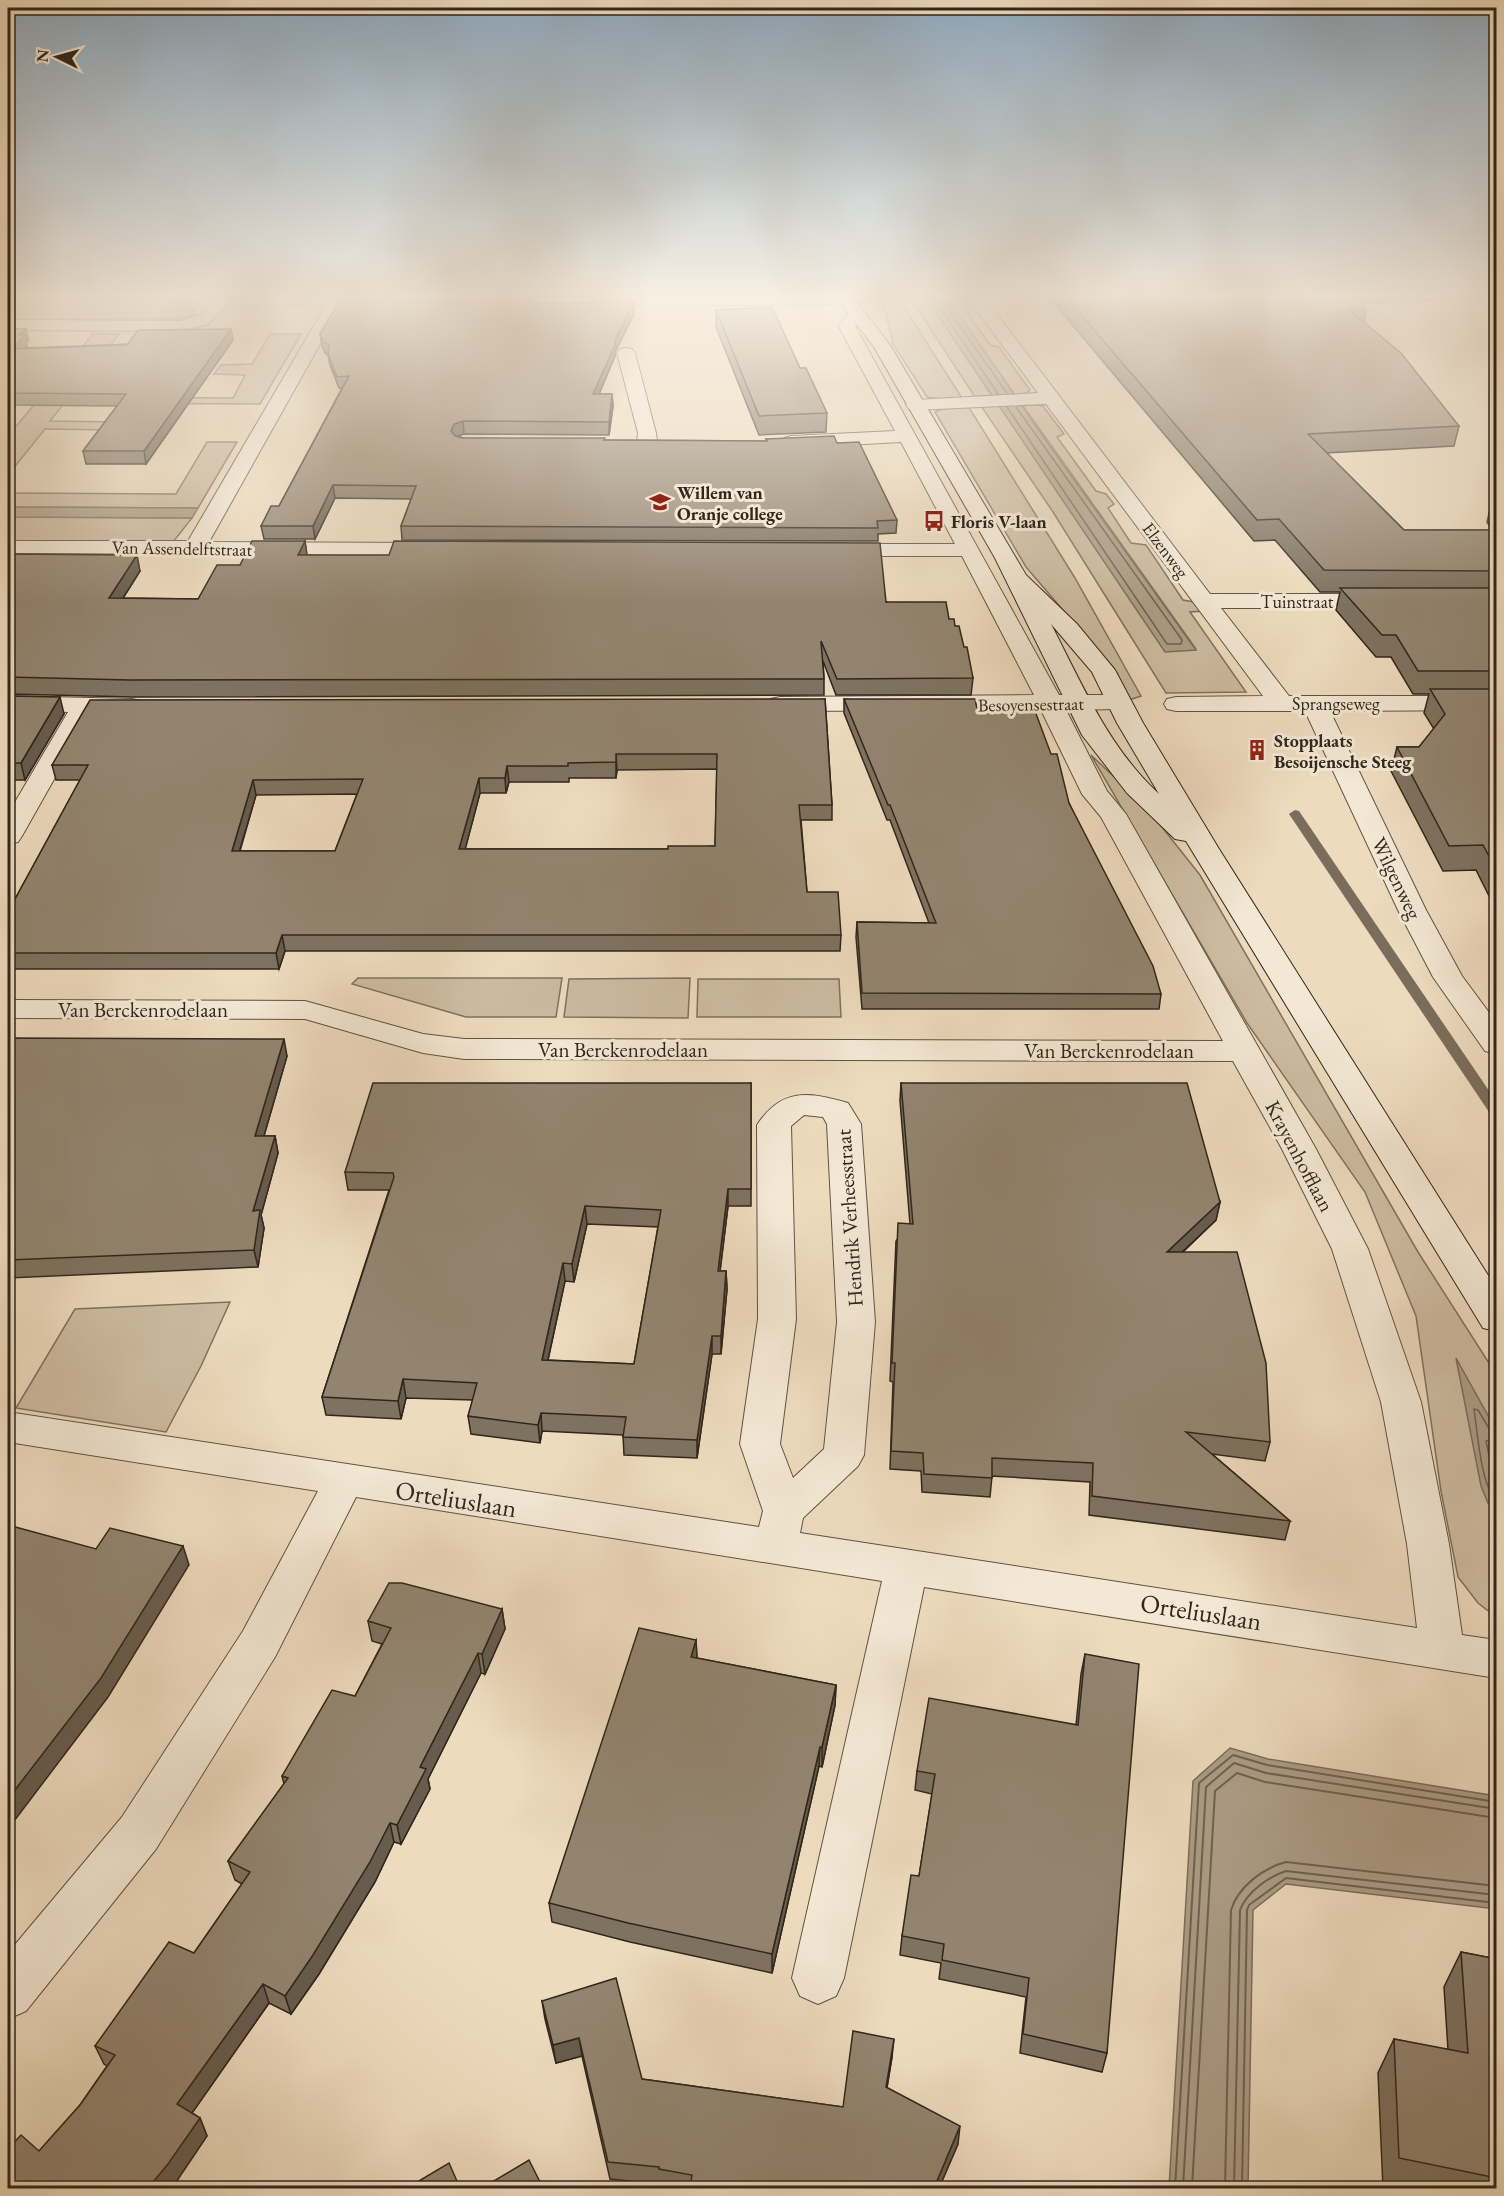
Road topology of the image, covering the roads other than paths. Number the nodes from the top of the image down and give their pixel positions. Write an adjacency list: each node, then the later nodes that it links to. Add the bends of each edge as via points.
1 (281, 398): 14 (street)
2 (638, 398): 10 (street)
3 (886, 398): 8 (street)
4 (911, 398): 7 (street)
5 (1037, 398): 7 (street)
6 (1051, 398): 19 (street, Elzenweg)
7 (915, 405): 18 (street)
8 (906, 436): 12 (street); 17 (street)
9 (624, 442): 10 (street)
10 (647, 442): 11 (street)
11 (669, 442)
12 (768, 443)
13 (8, 547): 14 (street, Van Assendelftstraat)
14 (195, 548): 15 (street, Van Assendelftstraat)
15 (460, 549)
16 (815, 550): 17 (street)
17 (969, 550): 23 (street)
18 (1017, 579): 21 (street, via 1069,629 1103,670); 23 (street)
19 (1205, 601): 20 (street, Tuinstraat); 24 (street, Elzenweg)
20 (1403, 601)
21 (1119, 702): 23 (street, Besoyensestraat); 32 (street)
22 (8, 703): 27 (street)
23 (1064, 703): 28 (street, Besoyensestraat); 32 (street, via 1136,788); 35 (street, Krayenhofflaan, via 1095,794 1113,814)
24 (1281, 703): 25 (street, Sprangseweg); 29 (street, Sprangseweg)
25 (1314, 703): 26 (street, Sprangseweg); 34 (street, Wilgenweg, via 1448,977)
26 (1497, 703)
27 (85, 704): 30 (street); 31 (street)
28 (755, 704)
29 (1176, 704)
30 (156, 705)
31 (8, 836)
32 (1205, 849): 36 (street)
33 (8, 1009): 35 (street, Van Berckenrodelaan, via 305,1010 429,1046 464,1049)
34 (1497, 1044)
35 (1245, 1051): 41 (street, Krayenhofflaan, via 1350,1249 1401,1402 1428,1544)
36 (1497, 1318)
37 (8, 1427): 38 (street, Orteliuslaan)
38 (344, 1481): 39 (street, Orteliuslaan); 44 (street, via 259,1644 138,1833)
39 (780, 1530): 39 (street, Hendrik Verheesstraat, via 760,1444 777,1319 774,1125 785,1110 808,1102 836,1110 844,1124 856,1322 844,1455); 40 (street, Orteliuslaan)
40 (906, 1568): 41 (street, Orteliuslaan); 43 (street)
41 (1442, 1649): 42 (street, Orteliuslaan)
42 (1497, 1659)
43 (818, 1978)
44 (8, 1993)

